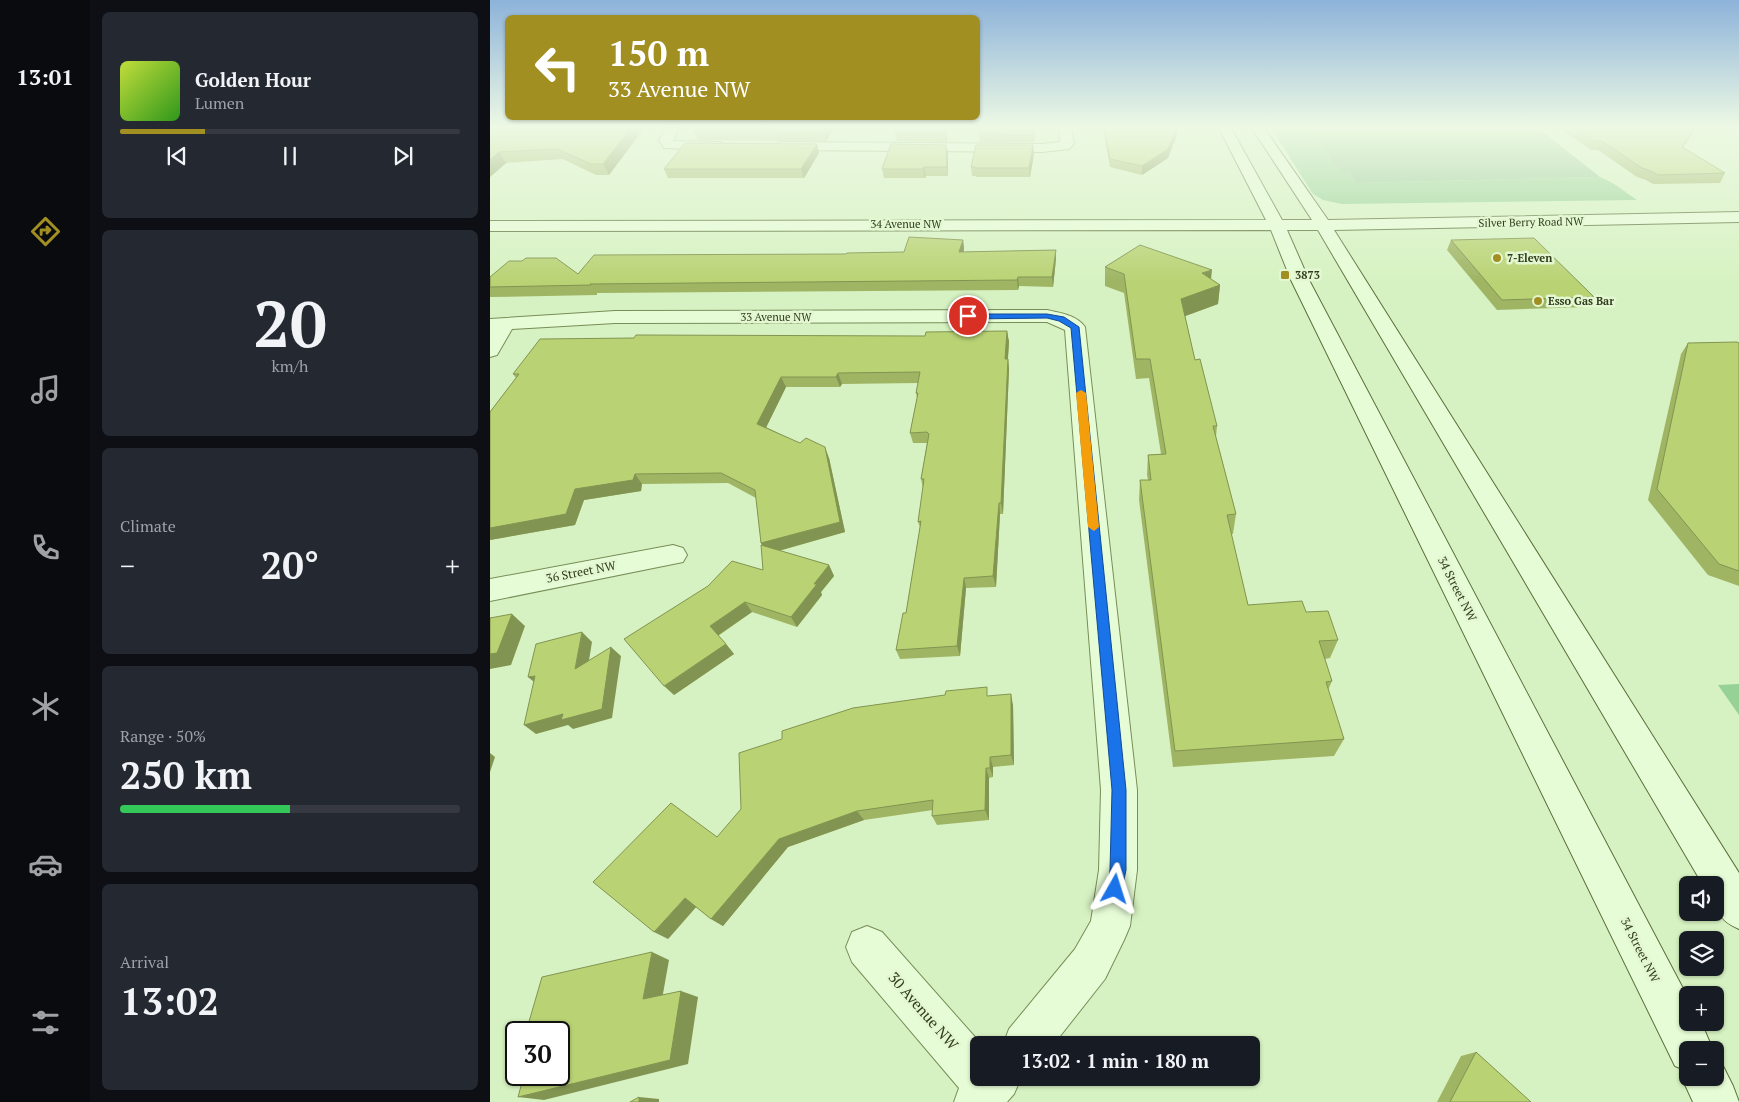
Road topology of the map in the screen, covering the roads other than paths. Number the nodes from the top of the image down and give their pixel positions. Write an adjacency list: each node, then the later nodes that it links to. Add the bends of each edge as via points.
1 (1255, 179): 8 (main road, 34 Street NW)
2 (1295, 179): 9 (main road)
3 (1739, 205): 5 (main road, Silver Berry Road NW)
4 (1482, 207): 5 (main road, Silver Berry Road NW)
5 (1508, 207): 9 (main road, via 1456,213)
6 (993, 209): 7 (main road, 34 Avenue NW)
7 (638, 210)
8 (1274, 212): 9 (main road, 34 Avenue NW); 9 (main road, 34 Avenue NW); 11 (main road, 34 Avenue NW, via 844,224); 19 (main road, 34 Street NW, via 1300,280)
9 (1320, 215): 10 (main road, Silver Berry Road NW); 16 (main road)
10 (1739, 217)
11 (490, 226)
12 (497, 325): 13 (main road); 18 (main road, 33 Avenue NW, via 615,317 1047,316 1075,327 1119,790 1118,870 1110,926 1090,964)
13 (490, 351)
14 (673, 555): 15 (main road, 36 Street NW)
15 (490, 590)
16 (1739, 909)
17 (867, 947): 20 (main road, 30 Avenue NW)
18 (1032, 1036)
19 (1686, 1041)
20 (970, 1067)
21 (1709, 1086): 22 (main road)
22 (1717, 1102)

